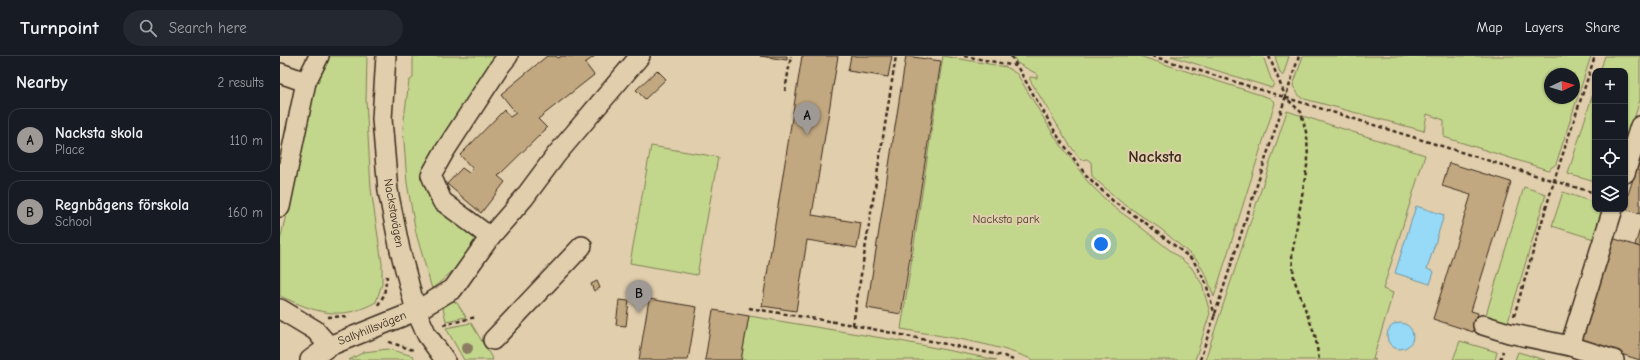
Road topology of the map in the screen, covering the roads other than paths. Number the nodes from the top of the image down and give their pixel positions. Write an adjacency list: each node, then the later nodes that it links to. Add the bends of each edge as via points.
1 (319, 56): 6 (street)
2 (386, 56): 14 (street, Nackstavägen, via 382,119 388,191)
3 (508, 56): 11 (street, via 431,175 442,201)
4 (640, 56): 11 (street, Sallyhillsvägen)
5 (280, 73): 6 (street)
6 (306, 82): 9 (street)
7 (1640, 126): 8 (street)
8 (1628, 164)
9 (280, 207)
10 (1613, 212): 18 (street)
11 (490, 237): 14 (street, Sallyhillsvägen, via 453,289)
12 (582, 246): 16 (street)
13 (280, 309): 17 (street, Sallyhillsvägen, via 315,330)
14 (416, 311): 17 (street, Sallyhillsvägen); 20 (street, Nackstavägen, via 427,335)
15 (1483, 325): 18 (street)
16 (493, 340)
17 (329, 346): 19 (street, Sallyhillsvägen)
18 (1570, 346): 21 (street)
19 (310, 360)
20 (445, 360)
21 (1614, 360)

